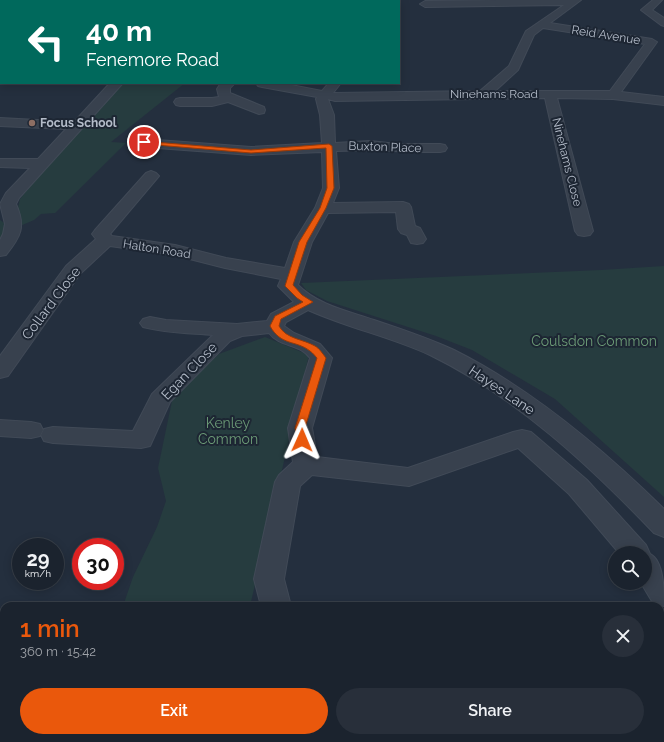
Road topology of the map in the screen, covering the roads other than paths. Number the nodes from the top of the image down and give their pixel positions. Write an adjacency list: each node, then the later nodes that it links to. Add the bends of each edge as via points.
1 (643, 0): 3 (street)
2 (576, 1): 4 (street); 7 (street)
3 (656, 1): 6 (street, via 646,10)
4 (499, 2): 5 (street)
5 (425, 4)
6 (664, 23)
7 (541, 25): 12 (street, via 530,33 514,68); 14 (street, Reid Avenue, via 652,42)
8 (116, 84): 20 (street)
9 (228, 84): 15 (street, via 223,89 224,95)
10 (273, 84): 11 (street, Ninehams Road)
11 (330, 89): 12 (street, Ninehams Road, via 335,97); 22 (street, via 322,98 327,115)
12 (484, 94): 13 (street, Ninehams Road)
13 (550, 94): 14 (street, Ninehams Road); 29 (street, Ninehams Close)
14 (613, 95): 16 (street, Ninehams Road)
15 (229, 98): 17 (street, via 212,102); 18 (street)
16 (664, 101)
17 (179, 102)
18 (259, 110)
19 (0, 122): 20 (street)
20 (78, 126): 25 (street)
21 (144, 142): 22 (street, Buxton Place, via 251,151)
22 (329, 146): 23 (street, Buxton Place); 27 (street, via 331,188)
23 (440, 148)
24 (0, 163): 25 (street)
25 (42, 164): 28 (street, via 12,196)
26 (151, 176): 31 (street, Halton Road, via 101,234)
27 (323, 208): 30 (street, via 404,207 408,229 414,232); 33 (street, via 303,242)
28 (5, 210): 32 (street, via 14,218 13,230)
29 (584, 230)
30 (417, 239)
31 (106, 240): 33 (street, Halton Road, via 175,250 225,263); 38 (street, Collard Close, via 73,270)
32 (0, 251)
33 (291, 275): 34 (street, Hayes Lane, via 288,286 299,297)
34 (309, 302): 36 (street, via 278,318); 41 (street, Hayes Lane, via 426,346 491,381 530,407 569,439)
35 (150, 322): 37 (street, via 166,326)
36 (274, 326): 37 (street, Egan Close); 40 (street, via 286,338 313,348 321,358 300,428)
37 (237, 330): 39 (street, Egan Close, via 222,337 160,399 141,440)
38 (0, 371)
39 (0, 428)
40 (306, 465): 42 (street, via 409,477 522,438 578,487); 45 (street, via 288,482 269,579)
41 (664, 526)
42 (630, 546)
43 (652, 575): 44 (street)
44 (664, 594)
45 (275, 602)

